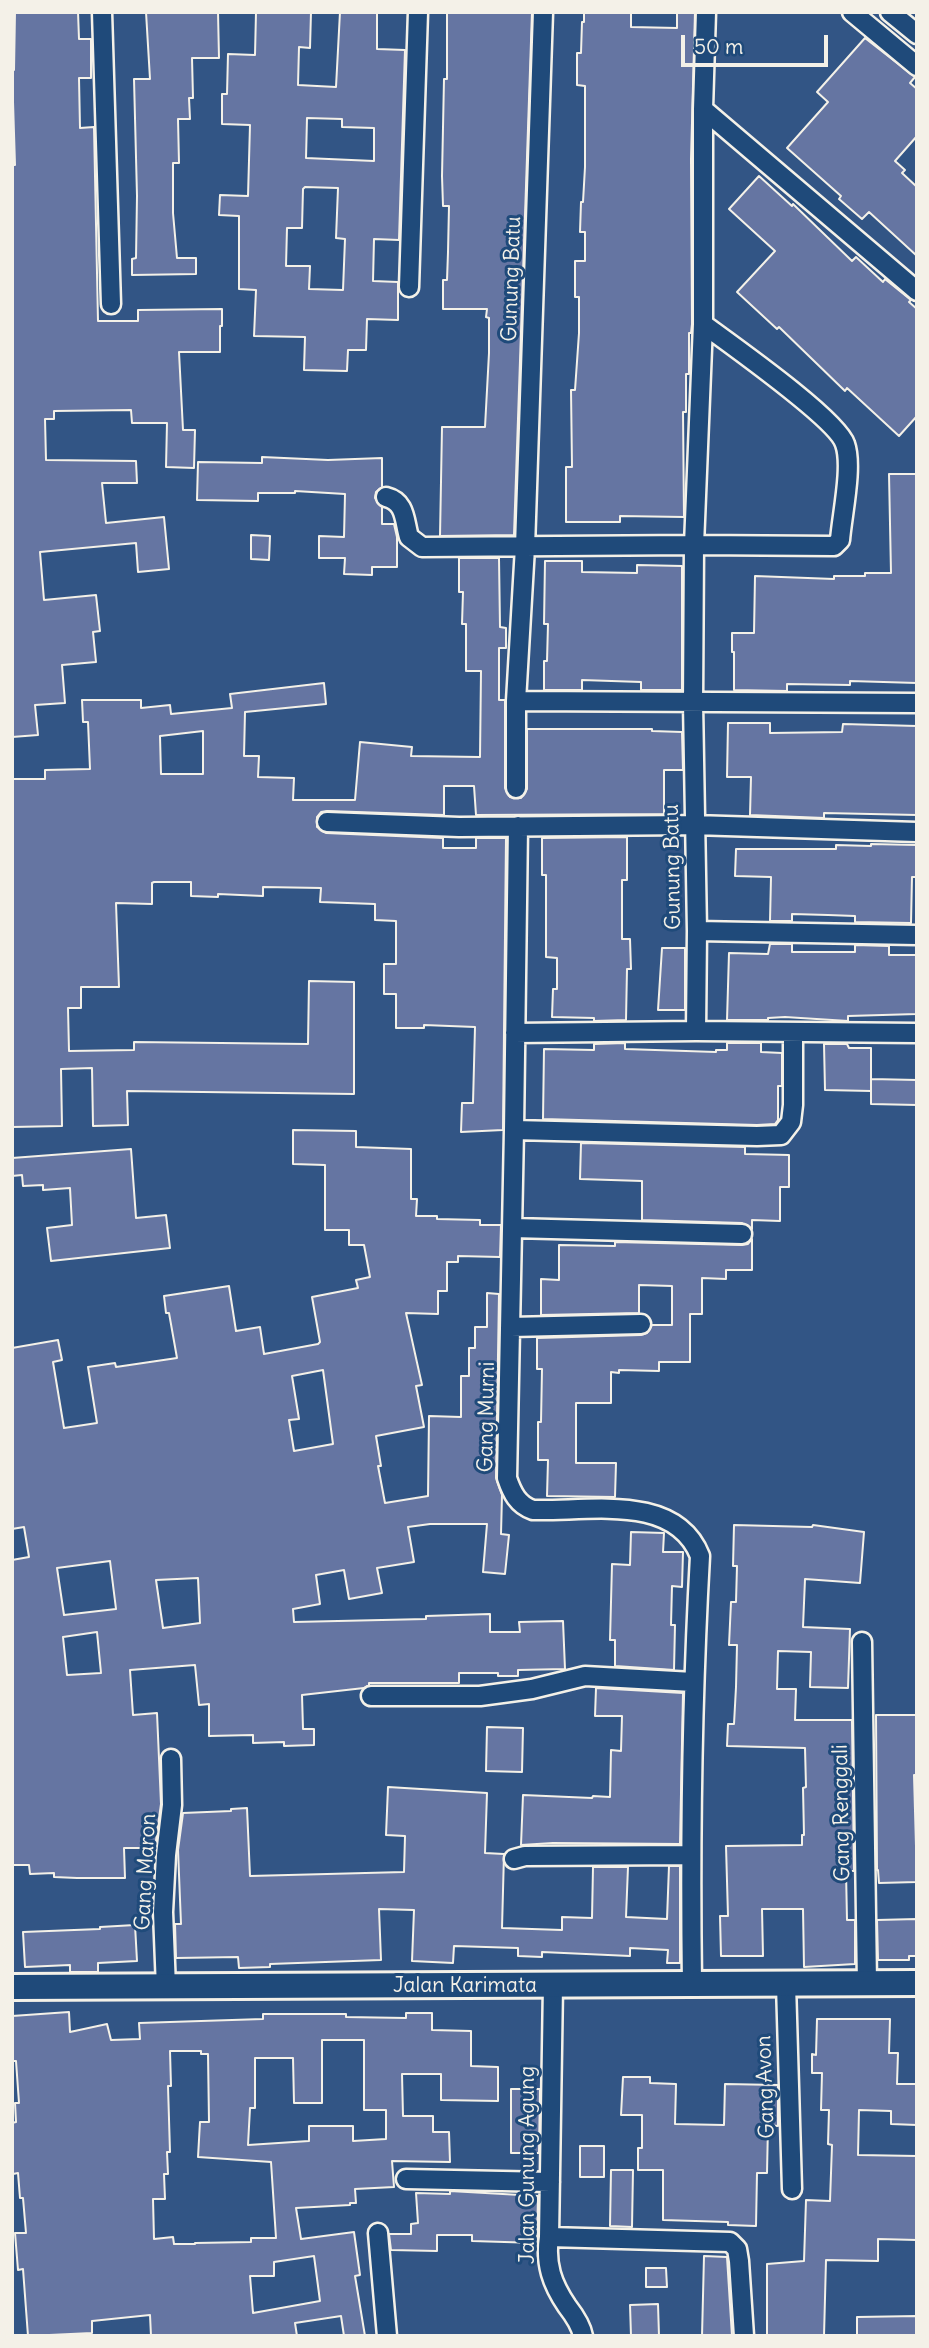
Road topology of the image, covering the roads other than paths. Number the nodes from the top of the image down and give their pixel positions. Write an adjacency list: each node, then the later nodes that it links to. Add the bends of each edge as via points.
1 (102, 12): 12 (street)
2 (418, 12): 10 (street)
3 (543, 12): 16 (street, Gunung Batu)
4 (706, 12): 9 (street, Gunung Batu)
5 (852, 12): 8 (street)
6 (890, 12): 7 (street)
7 (917, 34)
8 (917, 66)
9 (703, 109): 11 (street); 13 (street, Gunung Batu)
10 (409, 287)
11 (917, 290)
12 (111, 304)
13 (704, 324): 15 (street, Gunung Batu); 15 (street, via 839,432 847,449 847,471 840,540 834,547)
14 (386, 497): 16 (street, via 397,500 409,537 422,547)
15 (694, 545): 16 (street); 18 (street, Gunung Batu)
16 (525, 547): 17 (street, Gunung Batu)
17 (516, 701): 18 (street); 20 (street, Gunung Batu)
18 (693, 703): 19 (street); 22 (street, Gunung Batu)
19 (917, 703)
20 (516, 788)
21 (327, 822): 23 (street)
22 (694, 825): 23 (street); 24 (street); 25 (street, Gunung Batu)
23 (517, 826): 28 (street, Gang Murni)
24 (917, 832)
25 (697, 931): 26 (street); 27 (street, Gunung Batu)
26 (917, 935)
27 (695, 1031): 28 (street); 30 (street)
28 (515, 1033): 31 (street, Gang Murni)
29 (917, 1033): 30 (street)
30 (793, 1034): 31 (street, via 791,1122 781,1135)
31 (514, 1130): 32 (street, Gang Murni)
32 (513, 1228): 33 (street); 35 (street, Gang Murni)
33 (742, 1234)
34 (640, 1324): 35 (street)
35 (511, 1327): 37 (street, Gang Murni, via 510,1488 524,1507 533,1510 628,1509 657,1516 690,1538 700,1556)
36 (862, 1642): 45 (street, Gang Renggali)
37 (693, 1682): 38 (street, via 585,1676 480,1696); 40 (street, Gang Murni)
38 (371, 1696)
39 (171, 1759): 48 (street, Gang Maron, via 163,1913)
40 (691, 1855): 41 (street); 43 (street, Gang Murni)
41 (514, 1859)
42 (917, 1983): 45 (main road, Jalan Karimata)
43 (692, 1984): 44 (main road, Jalan Karimata); 46 (main road, Jalan Karimata)
44 (786, 1984): 45 (main road, Jalan Karimata); 51 (street, Gang Avon)
45 (867, 1984)
46 (553, 1985): 48 (main road, Jalan Karimata); 50 (street, Jalan Gunung Agung)
47 (12, 1987): 48 (main road, Jalan Karimata)
48 (166, 1988)
49 (406, 2179): 50 (street)
50 (550, 2182): 53 (street, Jalan Gunung Agung)
51 (792, 2189)
52 (378, 2233): 54 (street)
53 (549, 2238): 55 (street, Jalan Gunung Agung, via 551,2277); 56 (street, via 730,2242 739,2261)
54 (387, 2336)
55 (583, 2336)
56 (744, 2336)

